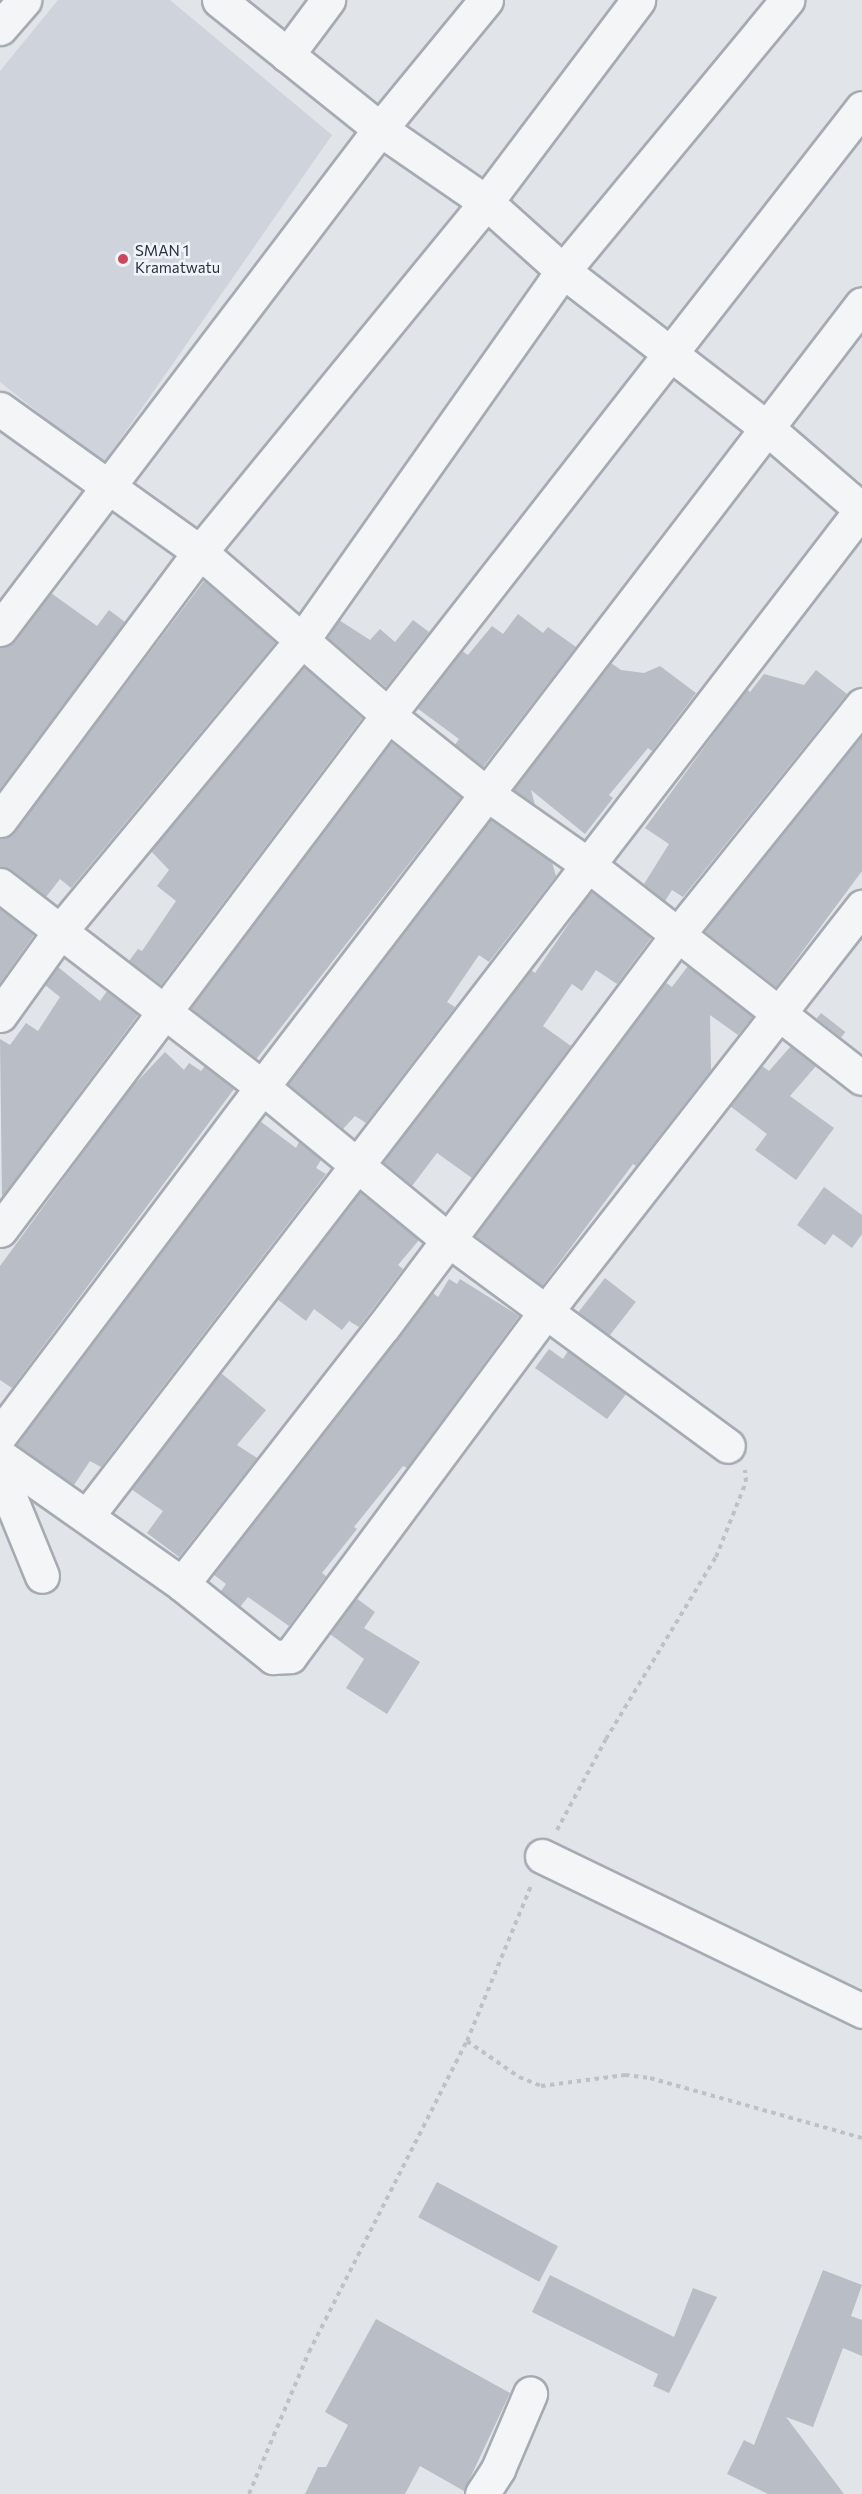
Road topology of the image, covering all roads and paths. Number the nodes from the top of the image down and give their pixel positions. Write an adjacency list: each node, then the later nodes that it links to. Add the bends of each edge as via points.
1 (24, 0): 7 (street)
2 (219, 0): 8 (street)
3 (328, 0): 8 (street)
4 (486, 0): 10 (street)
5 (638, 0): 11 (street)
6 (787, 0): 12 (street)
7 (0, 28)
8 (287, 55): 10 (street)
9 (862, 108): 14 (street)
10 (380, 129): 11 (street); 17 (street)
11 (486, 202): 12 (street); 19 (street)
12 (563, 271): 14 (street); 21 (street)
13 (862, 304): 16 (street)
14 (673, 353): 16 (street); 23 (street)
15 (4, 422): 17 (street)
16 (768, 429): 18 (street); 24 (street)
17 (108, 488): 19 (street); 20 (street)
18 (862, 509): 26 (street)
19 (200, 552): 21 (street); 25 (street)
20 (0, 629)
21 (303, 639): 23 (street); 29 (street)
22 (862, 705): 30 (street)
23 (388, 715): 24 (street); 31 (street)
24 (487, 794): 26 (street); 35 (street)
25 (0, 820)
26 (587, 864): 30 (street); 36 (street)
27 (0, 885): 29 (street)
28 (862, 907): 32 (street)
29 (61, 930): 31 (street); 33 (street)
30 (678, 934): 32 (street); 38 (street)
31 (167, 1013): 35 (street); 37 (street)
32 (780, 1014): 34 (street); 39 (street)
33 (0, 1015)
34 (862, 1078)
35 (262, 1087): 36 (street); 40 (street)
36 (357, 1163): 38 (street); 44 (street)
37 (0, 1230)
38 (446, 1239): 39 (street); 46 (street, via 356,1363)
39 (547, 1310): 41 (street); 46 (street, via 290,1656 273,1657)
40 (0, 1436)
41 (737, 1454): 47 (path, via 746,1482 716,1557 606,1739)
42 (0, 1456): 44 (street)
43 (0, 1473): 45 (street)
44 (87, 1516): 46 (street)
45 (42, 1576)
46 (182, 1584)
47 (542, 1856): 48 (street); 49 (path)
48 (862, 2011)
49 (467, 2041): 50 (path, via 519,2077 542,2085 625,2075 650,2078); 52 (path, via 309,2352)
50 (862, 2138)
51 (530, 2394): 53 (street, via 498,2469)
52 (249, 2494)
53 (482, 2494)

